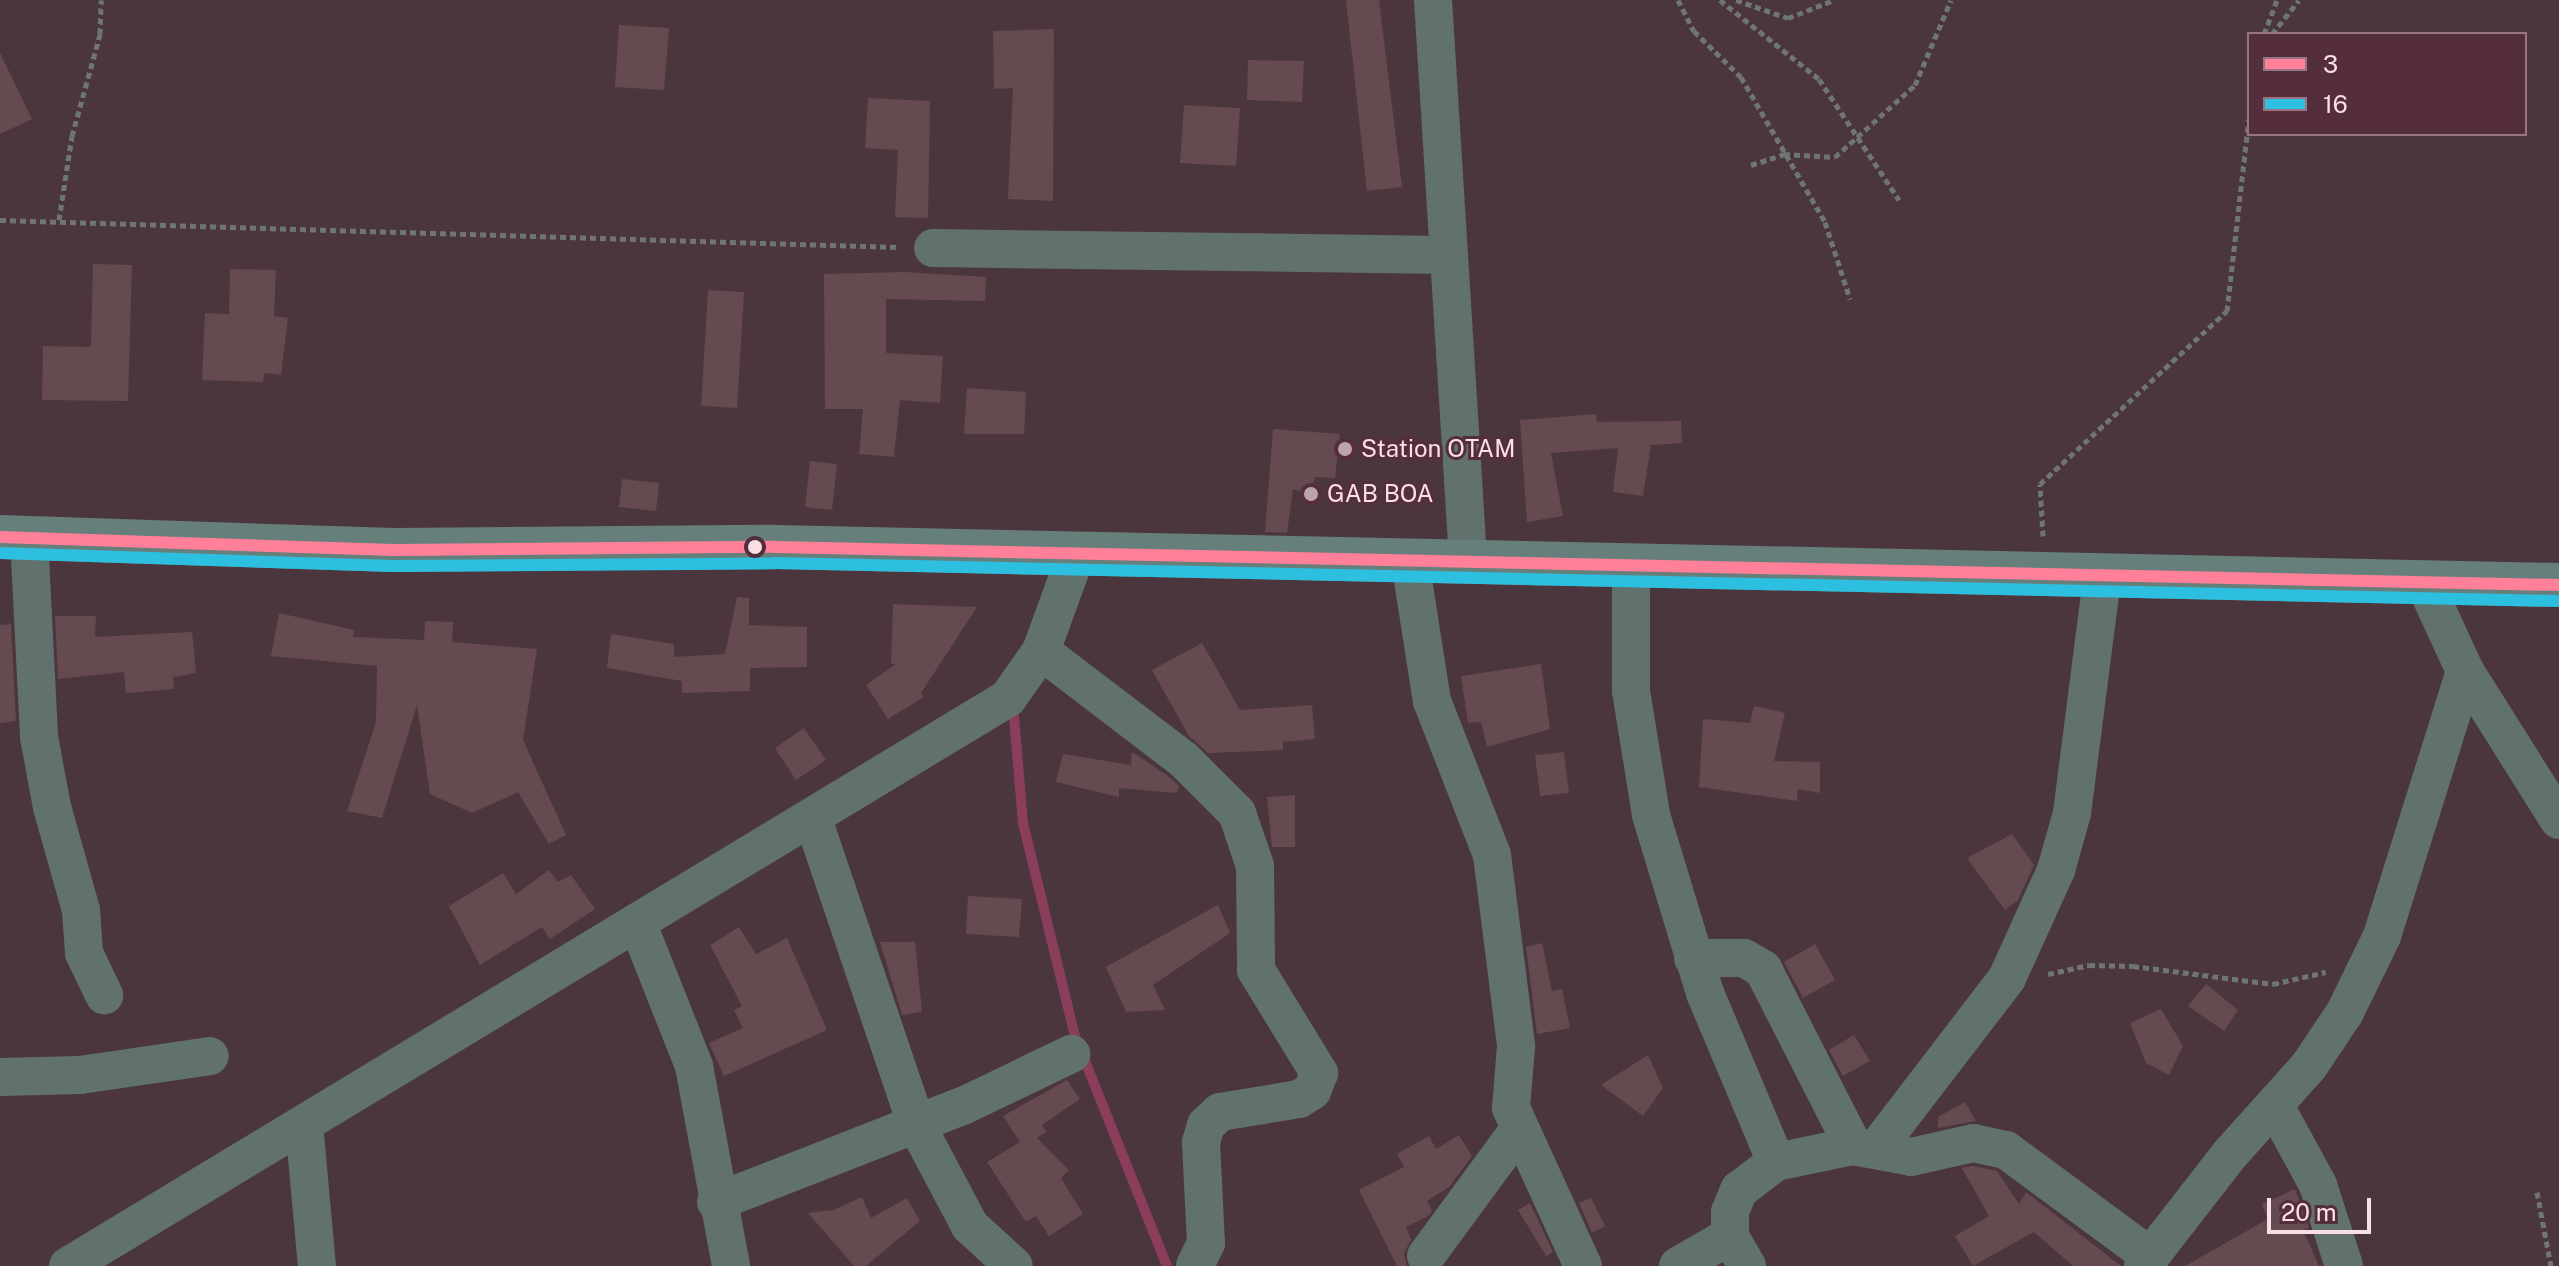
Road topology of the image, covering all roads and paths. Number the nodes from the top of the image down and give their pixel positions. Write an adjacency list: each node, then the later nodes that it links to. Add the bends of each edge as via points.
1 (101, 0): 18 (path, via 100,34 72,136)
2 (1433, 0): 20 (street)
3 (1678, 0): 14 (path, via 1694,31 1741,77)
4 (1720, 0): 13 (path, via 1819,79)
5 (1736, 0): 6 (path, via 1788,18)
6 (1834, 0)
7 (1951, 0): 13 (path, via 1915,85)
8 (2277, 0): 10 (path)
9 (2299, 0): 11 (path)
10 (2265, 32)
11 (2274, 32)
12 (2247, 136): 27 (path, via 2227,311 2040,484)
13 (1857, 137): 14 (path, via 1835,157); 16 (path)
14 (1784, 154): 15 (path); 21 (path, via 1825,222)
15 (1751, 165)
16 (1899, 200)
17 (0, 220): 18 (path)
18 (59, 220): 19 (path)
19 (933, 248): 20 (street)
20 (1446, 255): 24 (street)
21 (1850, 299)
22 (15, 537): 23 (main road, via 394,550 775,547); 39 (street, via 47,782 81,910 84,953)
23 (1076, 555): 25 (main road); 31 (street)
24 (1468, 560): 25 (main road); 26 (main road)
25 (1410, 561): 46 (street, via 1432,701 1492,855 1516,1046 1511,1108)
26 (1631, 565): 27 (main road); 36 (street, via 1631,691 1651,815)
27 (2045, 577): 28 (main road)
28 (2102, 578): 29 (main road); 38 (street, via 2072,813 2056,870)
29 (2425, 584): 30 (main road); 32 (street)
30 (2559, 585)
31 (1041, 651): 33 (street, via 1008,698); 58 (street, via 1183,759 1237,813 1255,866 1256,970 1319,1073 1312,1091 1299,1099 1220,1112 1206,1125 1201,1142 1206,1243)
32 (2465, 671): 34 (street); 37 (street, via 2382,936)
33 (813, 819): 35 (street); 45 (street)
34 (2559, 820)
35 (637, 922): 44 (street); 50 (street, via 694,1066)
36 (1693, 958): 47 (street, via 1744,958 1763,969); 48 (street)
37 (2363, 975): 38 (path, via 2323,972 2273,984 2176,969 2089,965); 43 (street, via 2345,1012)
38 (2007, 978): 47 (street)
39 (104, 995)
40 (1071, 1054): 45 (street)
41 (210, 1056): 42 (street, via 80,1075)
42 (0, 1077)
43 (2275, 1106): 53 (street); 61 (street, via 2318,1185)
44 (304, 1124): 54 (street); 55 (street)
45 (916, 1124): 50 (street); 57 (street, via 970,1226)
46 (1517, 1132): 52 (street); 59 (street)
47 (1865, 1148): 48 (street); 53 (street, via 1911,1157 1991,1144)
48 (1776, 1162): 51 (street, via 1739,1190 1730,1212)
49 (2537, 1192): 62 (path)
50 (716, 1202): 56 (street)
51 (1738, 1251): 60 (street)
52 (1426, 1256)
53 (2146, 1261)
54 (68, 1266)
55 (317, 1266)
56 (731, 1266)
57 (1014, 1266)
58 (1195, 1266)
59 (1583, 1266)
60 (1678, 1266)
61 (2344, 1266)
62 (2551, 1266)

